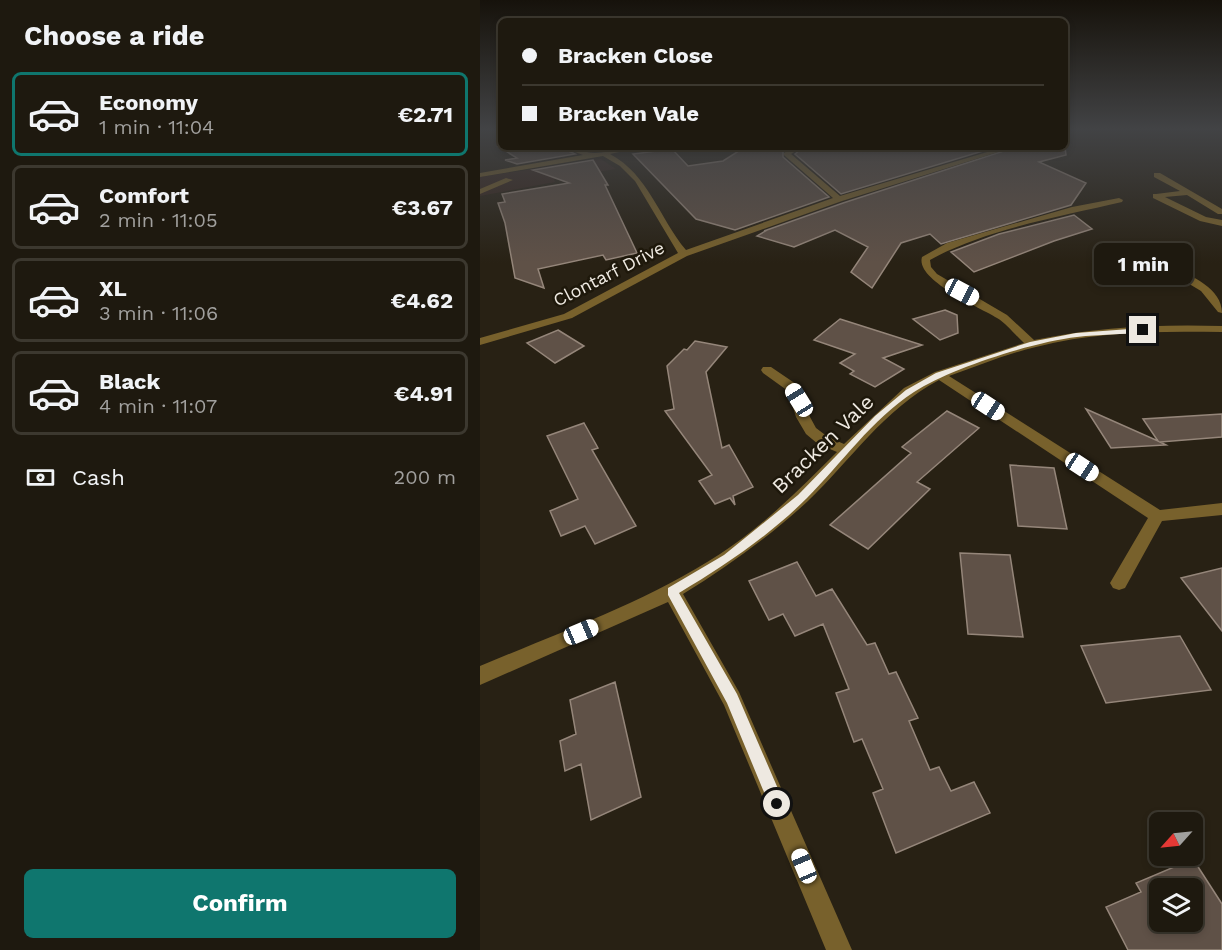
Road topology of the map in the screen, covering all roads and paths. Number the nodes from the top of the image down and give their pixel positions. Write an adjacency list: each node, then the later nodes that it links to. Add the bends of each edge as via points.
1 (633, 174): 12 (street, Clontarf Drive)
2 (810, 174): 8 (street)
3 (921, 174): 8 (street, Clontarf Drive)
4 (1156, 175): 7 (street)
5 (509, 180): 6 (street)
6 (480, 192)
7 (1187, 193): 10 (street); 11 (street, via 1156,196 1203,219)
8 (839, 199): 12 (street, Clontarf Drive)
9 (1119, 200): 17 (street, via 950,245 925,259 933,276 1003,317)
10 (1221, 212)
11 (1222, 223)
12 (684, 254): 16 (street, Clontarf Drive, via 568,316)
13 (1168, 268): 14 (street, via 1205,289)
14 (1222, 310)
15 (1222, 329): 17 (street, Bracken Vale, via 1165,328 1076,335)
16 (480, 342)
17 (1032, 344): 19 (street, Bracken Vale)
18 (767, 370): 20 (street, via 792,388 809,430 818,440)
19 (939, 375): 20 (street, Bracken Vale, via 909,391); 22 (street)
20 (847, 450): 24 (street, Bracken Vale, via 802,497 728,558)
21 (1222, 509): 22 (street)
22 (1157, 516): 23 (street)
23 (1119, 583)
24 (672, 592): 25 (street, Bracken Vale); 26 (street, via 732,699)
25 (480, 676)
26 (839, 950)

